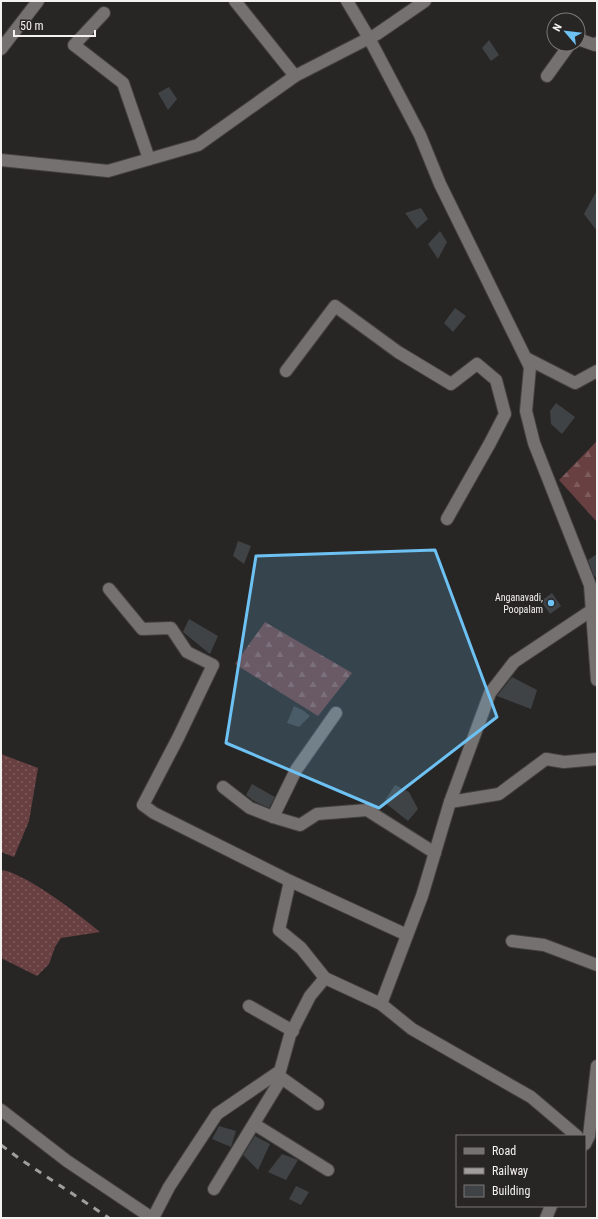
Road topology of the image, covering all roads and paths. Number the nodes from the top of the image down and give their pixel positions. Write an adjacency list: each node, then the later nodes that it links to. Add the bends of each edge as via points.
1 (38, 1): 9 (street)
2 (235, 1): 11 (street)
3 (347, 1): 6 (street)
4 (425, 1): 6 (street)
5 (104, 13): 13 (street, via 74,45 123,83)
6 (369, 38): 11 (street); 15 (street, via 420,135 440,184)
7 (586, 42): 8 (street, via 595,45)
8 (597, 43)
9 (1, 49)
10 (564, 52): 12 (street)
11 (295, 76): 13 (street, via 198,145)
12 (547, 76)
13 (149, 159): 14 (street, via 108,171)
14 (1, 160)
15 (526, 358): 17 (street, via 575,383); 20 (street, via 530,367 526,411 534,443 590,585)
16 (286, 371): 18 (street, via 335,306 398,352 451,384 476,364 496,380 504,414)
17 (597, 371)
18 (447, 519)
19 (109, 589): 28 (street, via 142,629 171,628 187,652 213,665 143,805 154,814)
20 (594, 610): 21 (street); 25 (street, via 514,662 490,693)
21 (597, 680)
22 (336, 713): 26 (street, via 296,770)
23 (597, 759): 25 (street, via 564,762 546,759 499,794)
24 (222, 787): 26 (street, via 250,808)
25 (450, 802): 27 (street)
26 (273, 817): 27 (street, via 300,825 317,814 367,810)
27 (435, 853): 29 (street)
28 (290, 881): 29 (street); 32 (street, via 279,930 301,948)
29 (407, 935): 33 (street)
30 (512, 941): 31 (street, via 544,944)
31 (597, 965)
32 (325, 978): 33 (street); 35 (street, via 310,996)
33 (381, 1004): 41 (street, via 412,1029 531,1097)
34 (249, 1006): 35 (street)
35 (293, 1031): 37 (street)
36 (597, 1066): 42 (street, via 589,1136)
37 (278, 1076): 38 (street); 40 (street); 46 (street, via 217,1114 169,1187)
38 (318, 1104)
39 (1, 1110): 46 (street, via 67,1161)
40 (254, 1124): 43 (street); 44 (street)
41 (576, 1135)
42 (586, 1141)
43 (328, 1170)
44 (214, 1189)
45 (551, 1207): 47 (street)
46 (152, 1218)
47 (546, 1218)

